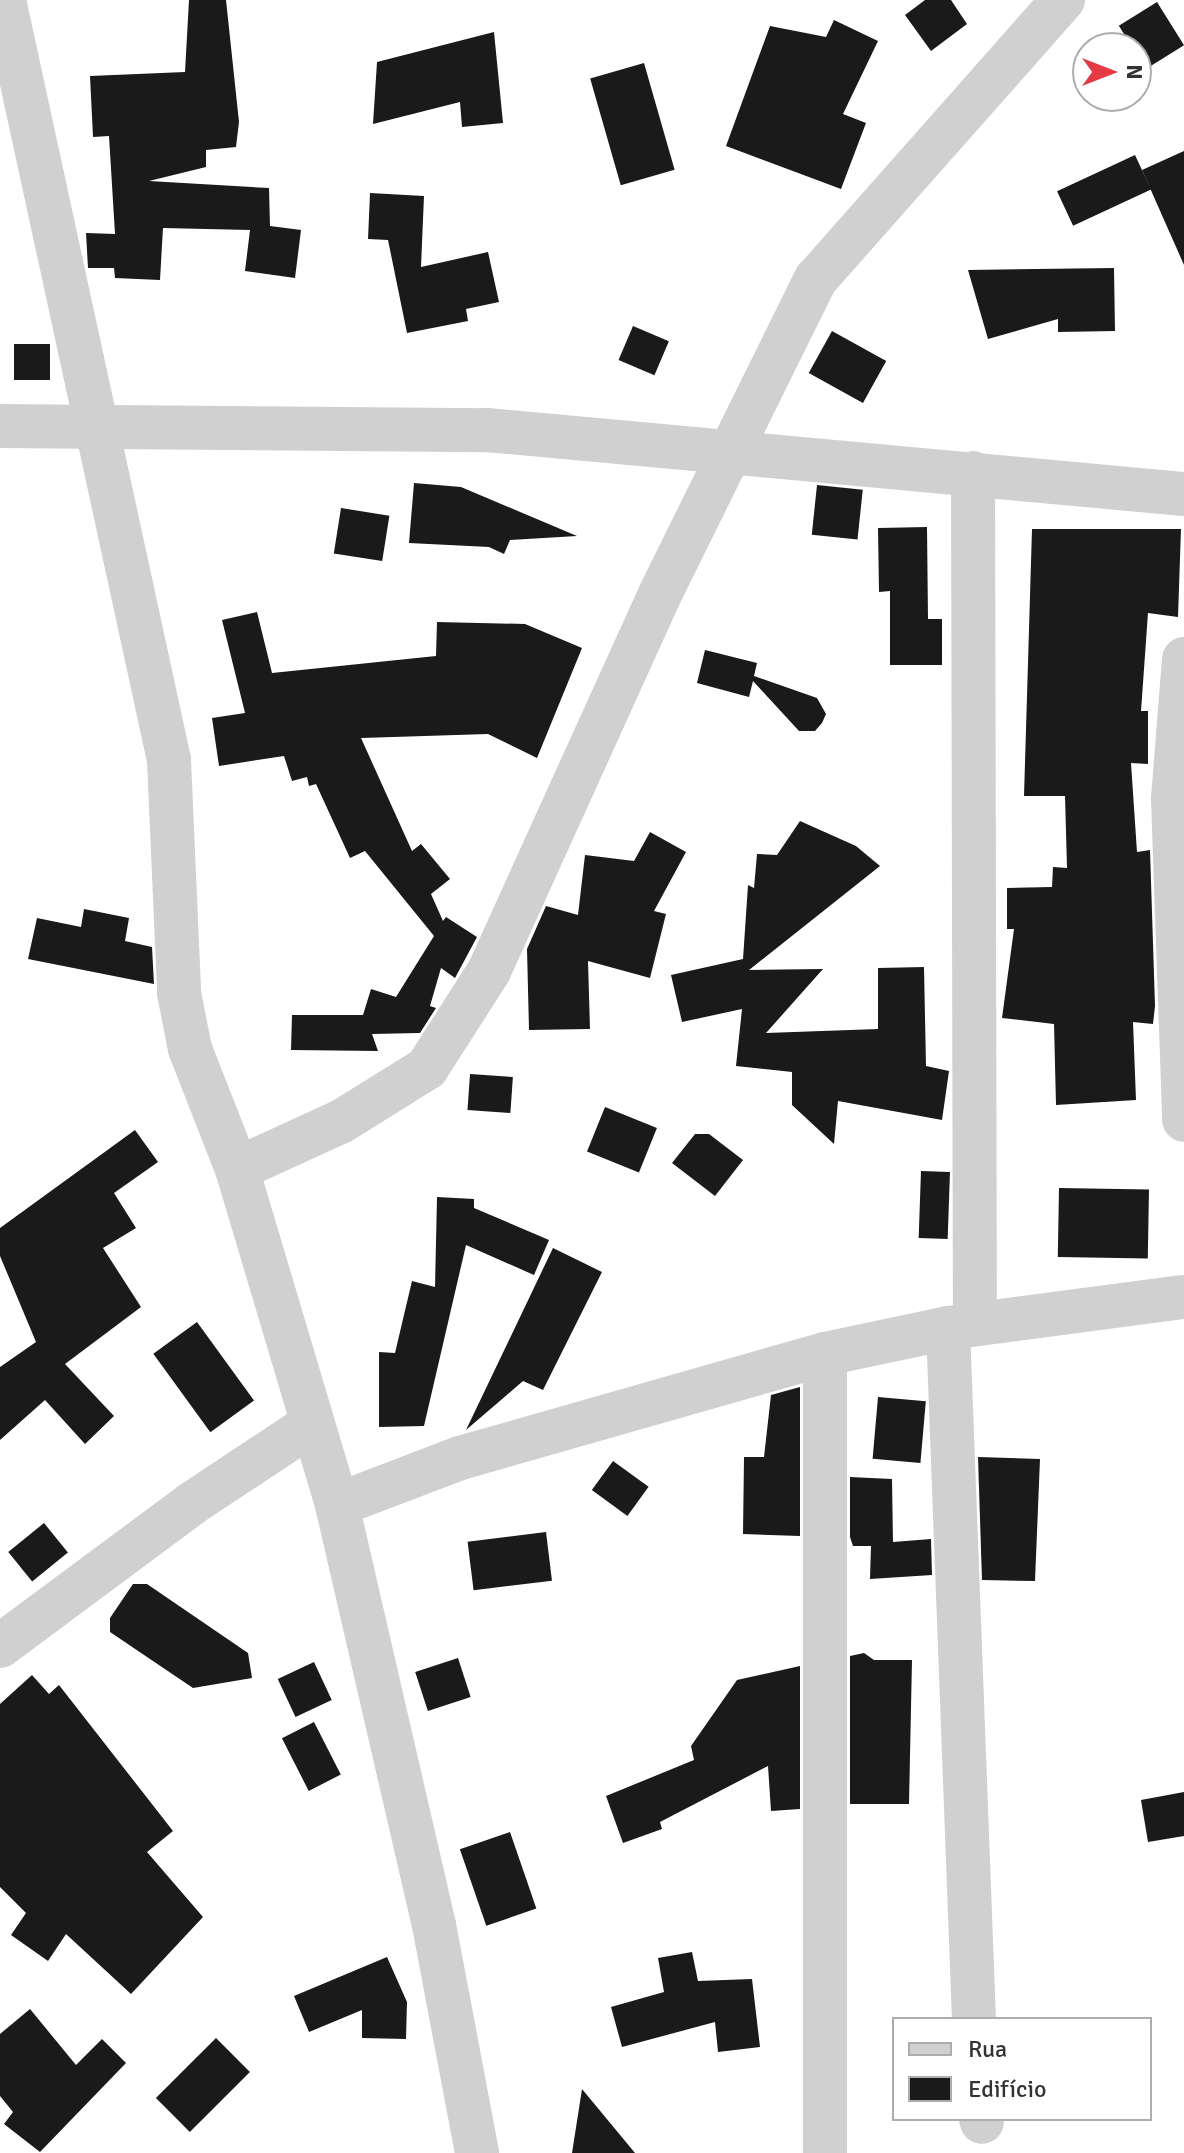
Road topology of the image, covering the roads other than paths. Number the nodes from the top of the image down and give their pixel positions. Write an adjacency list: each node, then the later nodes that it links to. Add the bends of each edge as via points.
1 (4, 0): 4 (street)
2 (1063, 0): 5 (street, via 816,279)
3 (0, 426): 4 (street)
4 (93, 429): 5 (street, via 487,430); 10 (street, via 169,760 179,993 190,1049)
5 (732, 452): 6 (street); 10 (street, via 660,594 489,971 427,1068 342,1121)
6 (973, 473): 7 (street); 12 (street)
7 (1184, 494)
8 (1184, 659): 9 (street, via 1173,799)
9 (1184, 1120)
10 (237, 1169): 14 (street)
11 (1184, 1297): 12 (street)
12 (961, 1326): 13 (street); 17 (street)
13 (825, 1354): 15 (street, via 460,1458); 19 (street)
14 (309, 1426): 15 (street); 16 (street, via 191,1504)
15 (337, 1505): 18 (street, via 434,1925)
16 (0, 1646)
17 (974, 2017)
18 (477, 2153)
19 (825, 2153)

